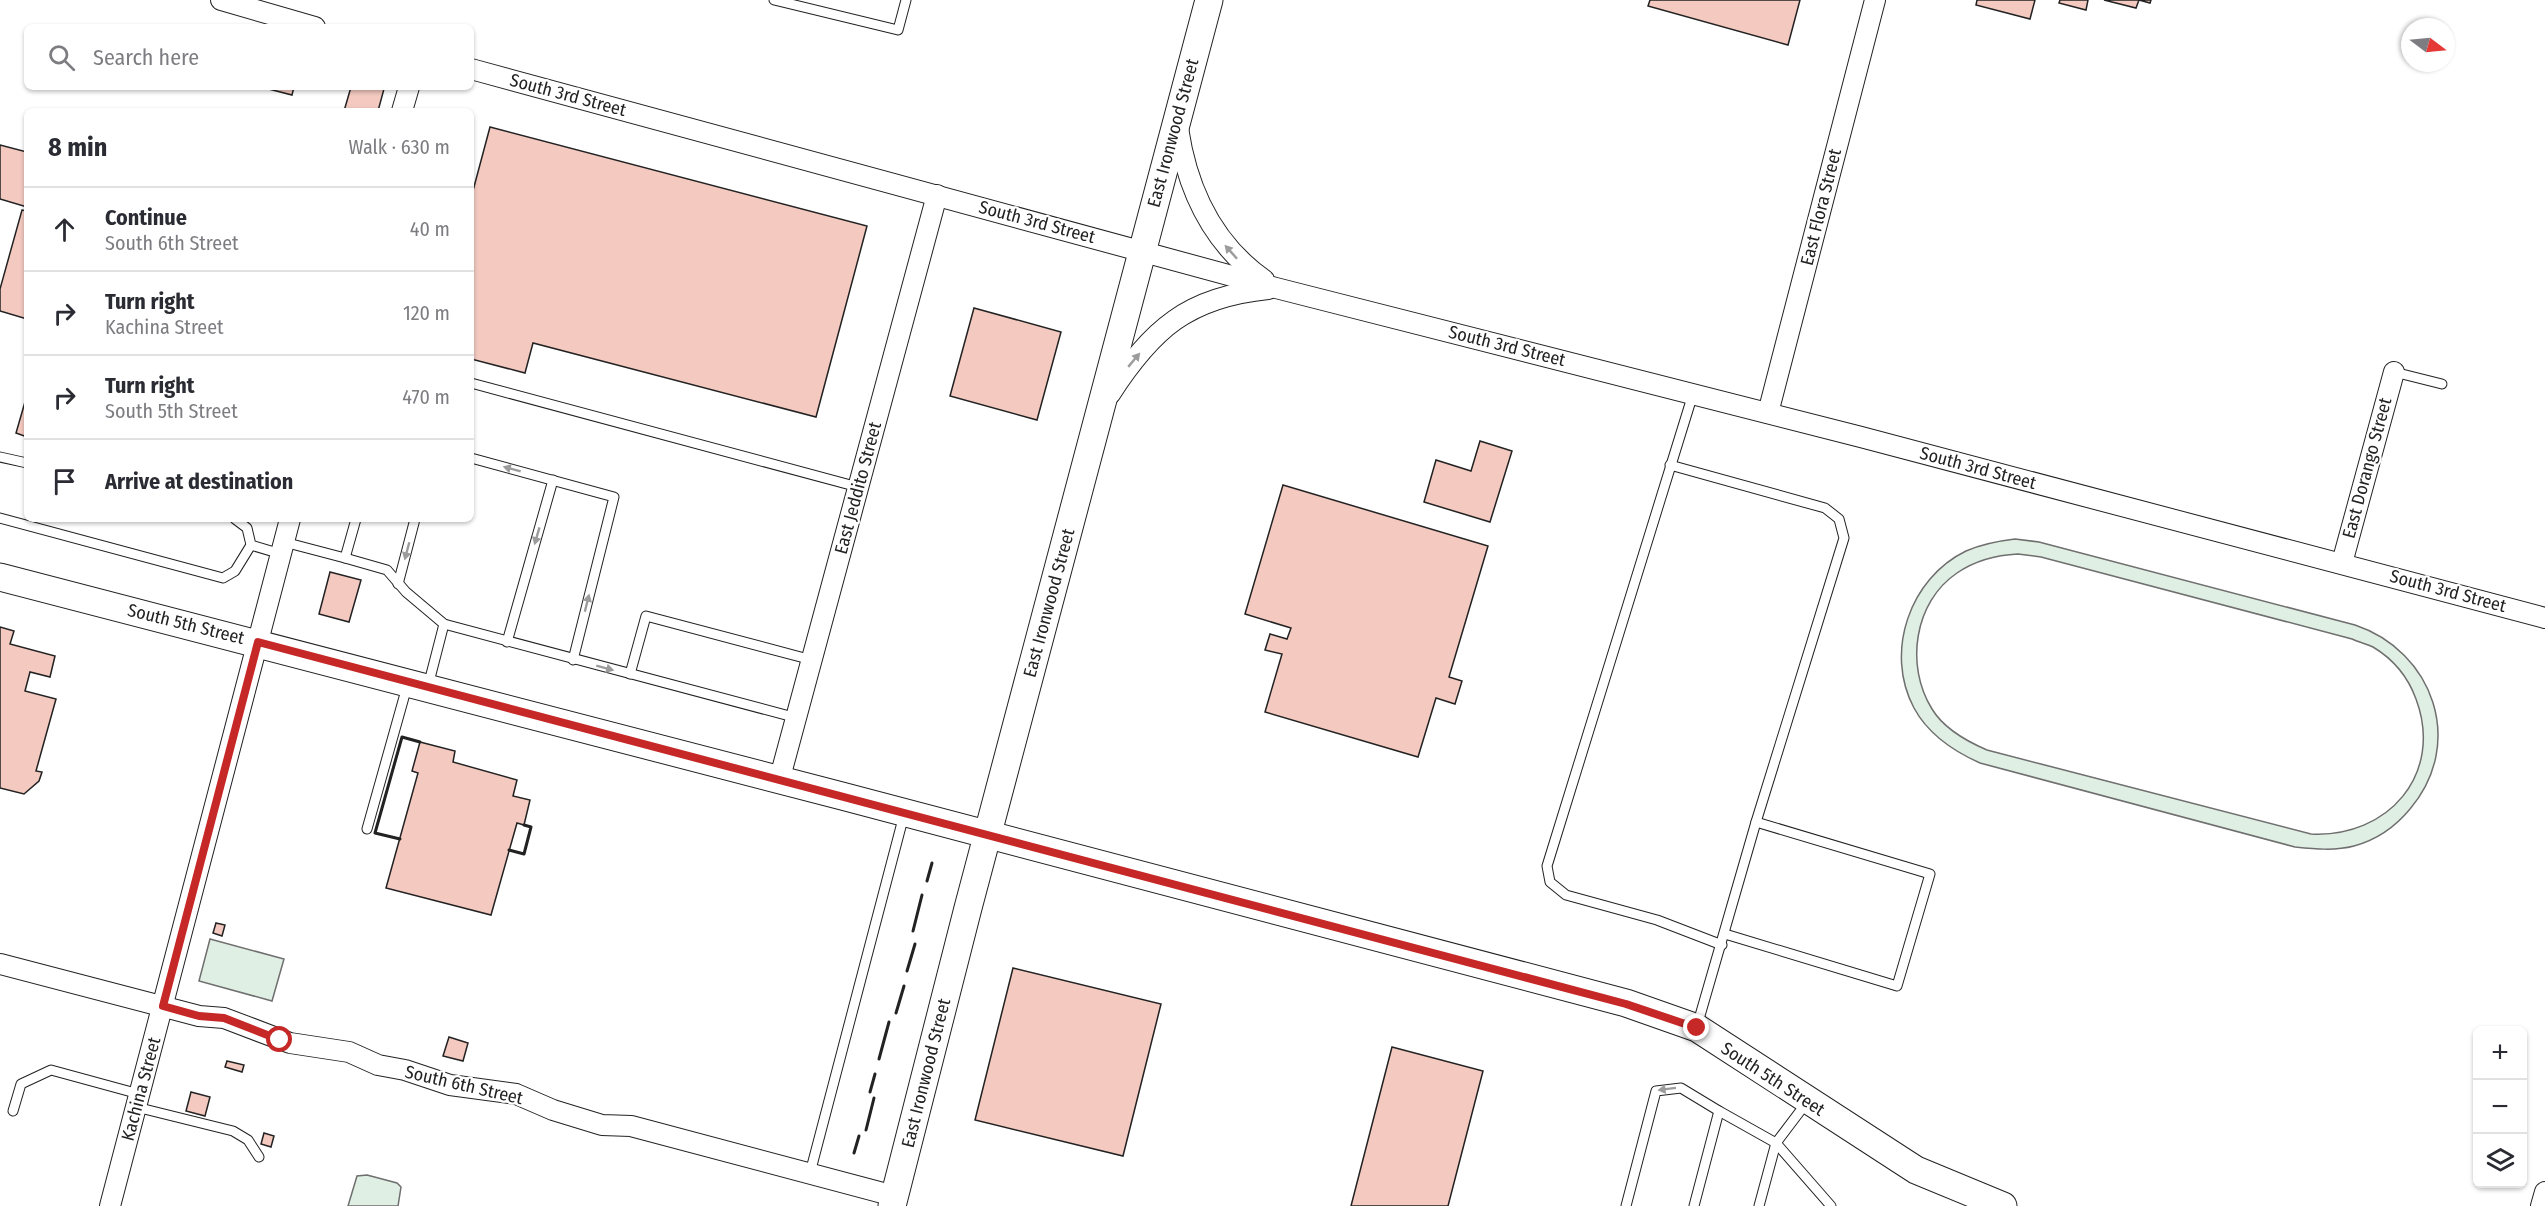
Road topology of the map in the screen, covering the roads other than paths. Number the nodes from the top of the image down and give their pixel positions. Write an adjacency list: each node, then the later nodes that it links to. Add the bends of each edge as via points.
1 (221, 0): 6 (street)
2 (774, 0): 3 (lane, via 898,30)
3 (906, 0)
4 (1209, 0): 10 (street, East Ironwood Street)
5 (1875, 0): 19 (street, East Flora Street)
6 (305, 24)
7 (474, 70): 11 (street, South 3rd Street)
8 (408, 90): 9 (street)
9 (403, 108)
10 (1177, 118): 12 (street, East Ironwood Street); 13 (street, one-way to 10, via 1245,266 1210,222 1191,183)
11 (937, 195): 12 (street, South 3rd Street); 25 (street, East Jeddito Street)
12 (1142, 250): 13 (street, South 3rd Street); 18 (street, East Ironwood Street)
13 (1276, 288): 17 (street, South 3rd Street); 18 (street, one-way to 13, via 1125,370 1167,324 1185,312 1226,296)
14 (2394, 372): 16 (lane); 34 (street, East Dorango Street)
15 (474, 384): 25 (lane)
16 (2442, 384)
17 (1693, 394): 19 (street, South 3rd Street); 23 (lane)
18 (1101, 408): 50 (street, East Ironwood Street)
19 (1768, 413): 34 (street, South 3rd Street)
20 (0, 457): 22 (lane)
21 (474, 459): 24 (lane, one-way to 21)
22 (24, 463)
23 (1670, 465): 48 (lane, via 1825,508 1839,519 1844,538); 52 (lane, via 1547,866 1550,882 1566,895 1657,920)
24 (553, 480): 40 (lane, one-way to 40); 41 (lane, one-way to 24, via 615,497)
25 (858, 487): 42 (street, East Jeddito Street)
26 (0, 518): 31 (lane, via 223,578 235,571)
27 (239, 522): 31 (lane, via 247,528)
28 (290, 522): 32 (street, Kachina Street)
29 (355, 522): 33 (lane)
30 (414, 522): 36 (lane, one-way to 36)
31 (251, 545): 32 (lane)
32 (283, 548): 33 (lane); 39 (street, Kachina Street)
33 (345, 558): 36 (lane, via 387,570)
34 (2342, 563): 37 (street, South 3rd Street)
35 (0, 577): 39 (street, South 5th Street)
36 (398, 584): 38 (lane)
37 (2545, 618)
38 (444, 624): 40 (lane); 44 (lane)
39 (258, 642): 44 (street, South 5th Street); 54 (street, Kachina Street)
40 (507, 642): 41 (lane)
41 (573, 660): 43 (lane, one-way to 43)
42 (812, 660): 43 (lane, via 646,616); 45 (street, East Jeddito Street)
43 (630, 674): 45 (lane)
44 (418, 683): 46 (street, South 5th Street); 49 (lane)
45 (797, 718): 46 (street, East Jeddito Street)
46 (779, 781): 47 (street, South 5th Street)
47 (904, 813): 50 (street, South 5th Street); 62 (lane)
48 (1756, 822): 51 (lane); 51 (lane, via 1930,874 1897,986)
49 (367, 829)
50 (987, 834): 55 (street, South 5th Street, via 1626,1004); 64 (street, East Ironwood Street)
51 (1725, 934): 52 (lane)
52 (1722, 945): 55 (lane)
53 (0, 964): 54 (street, South 6th Street)
54 (163, 1006): 56 (street, Kachina Street); 62 (street, South 6th Street, via 224,1018 290,1043 349,1052 378,1065 450,1085 516,1094 602,1125 631,1126)
55 (1697, 1028): 57 (street, South 5th Street)
56 (138, 1101): 58 (lane, via 51,1070 21,1084); 61 (lane, via 233,1131 248,1140); 65 (street, Kachina Street)
57 (1807, 1101): 60 (lane); 70 (street, South 5th Street, via 1916,1170)
58 (13, 1111)
59 (1719, 1111): 60 (lane); 66 (lane, one-way to 66, via 1681,1088 1656,1091); 67 (lane)
60 (1776, 1143): 68 (lane); 69 (lane)
61 (259, 1157)
62 (810, 1173): 64 (street, South 6th Street)
63 (2545, 1192): 71 (street)
64 (893, 1201)
65 (110, 1206)
66 (1626, 1206)
67 (1694, 1206)
68 (1760, 1206)
69 (1831, 1206)
70 (2003, 1206)
71 (2541, 1206)

